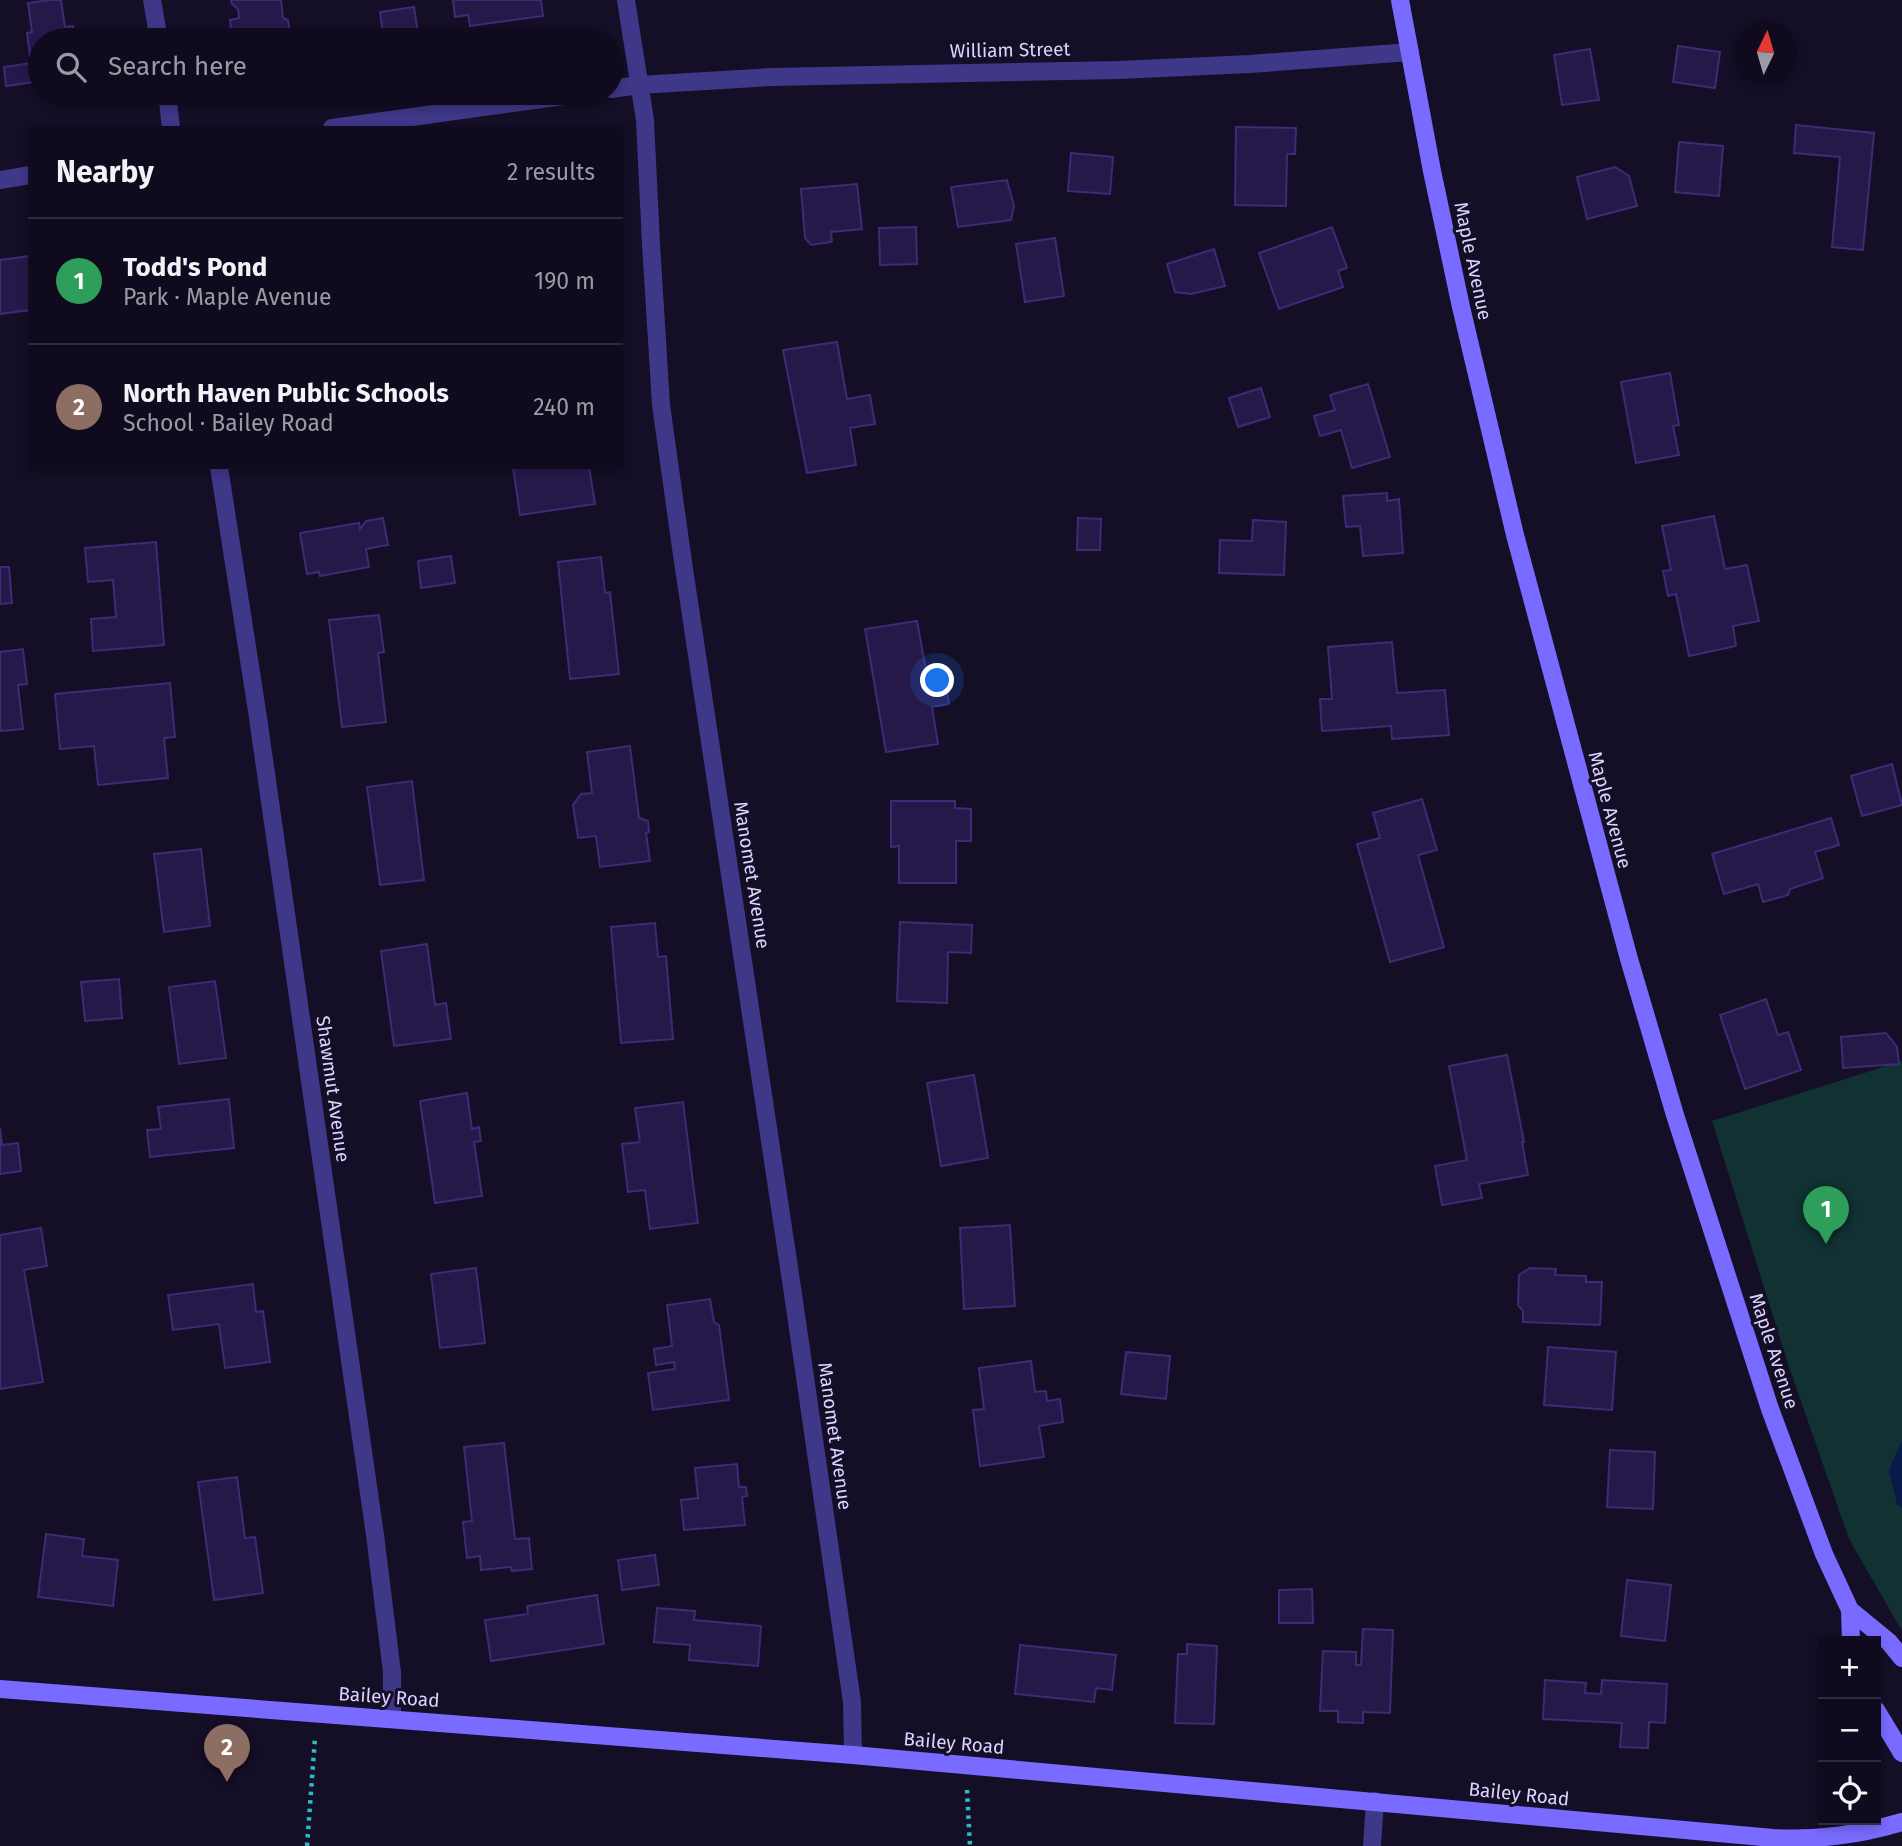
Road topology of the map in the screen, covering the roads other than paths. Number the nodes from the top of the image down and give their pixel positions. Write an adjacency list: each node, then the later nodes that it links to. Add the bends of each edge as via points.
1 (152, 0): 4 (street)
2 (626, 0): 6 (street, Manomet Avenue)
3 (1400, 0): 5 (main road, Maple Avenue)
4 (157, 28)
5 (1410, 52): 6 (street, William Street, via 1119,70 772,77); 15 (main road, Maple Avenue, via 1461,307 1509,508 1629,959 1770,1409)
6 (639, 85): 7 (street, William Street); 22 (street, Manomet Avenue, via 645,120 661,405 852,1702)
7 (623, 87)
8 (169, 105): 10 (street)
9 (499, 105): 11 (street)
10 (172, 126)
11 (347, 126)
12 (28, 175): 13 (street)
13 (0, 180)
14 (219, 469): 20 (street, Shawmut Avenue, via 375,1535 392,1672)
15 (1850, 1610): 16 (main road, Maple Avenue); 17 (main road, Maple Avenue)
16 (1851, 1636)
17 (1902, 1658)
18 (0, 1689): 20 (main road, Bailey Road)
19 (1881, 1718): 21 (main road)
20 (391, 1719): 22 (main road, Bailey Road)
21 (1902, 1753)
22 (853, 1755): 23 (main road, Bailey Road)
23 (1375, 1801): 24 (main road, Bailey Road, via 1773,1838 1838,1837); 25 (street)
24 (1902, 1822)
25 (1372, 1846)

